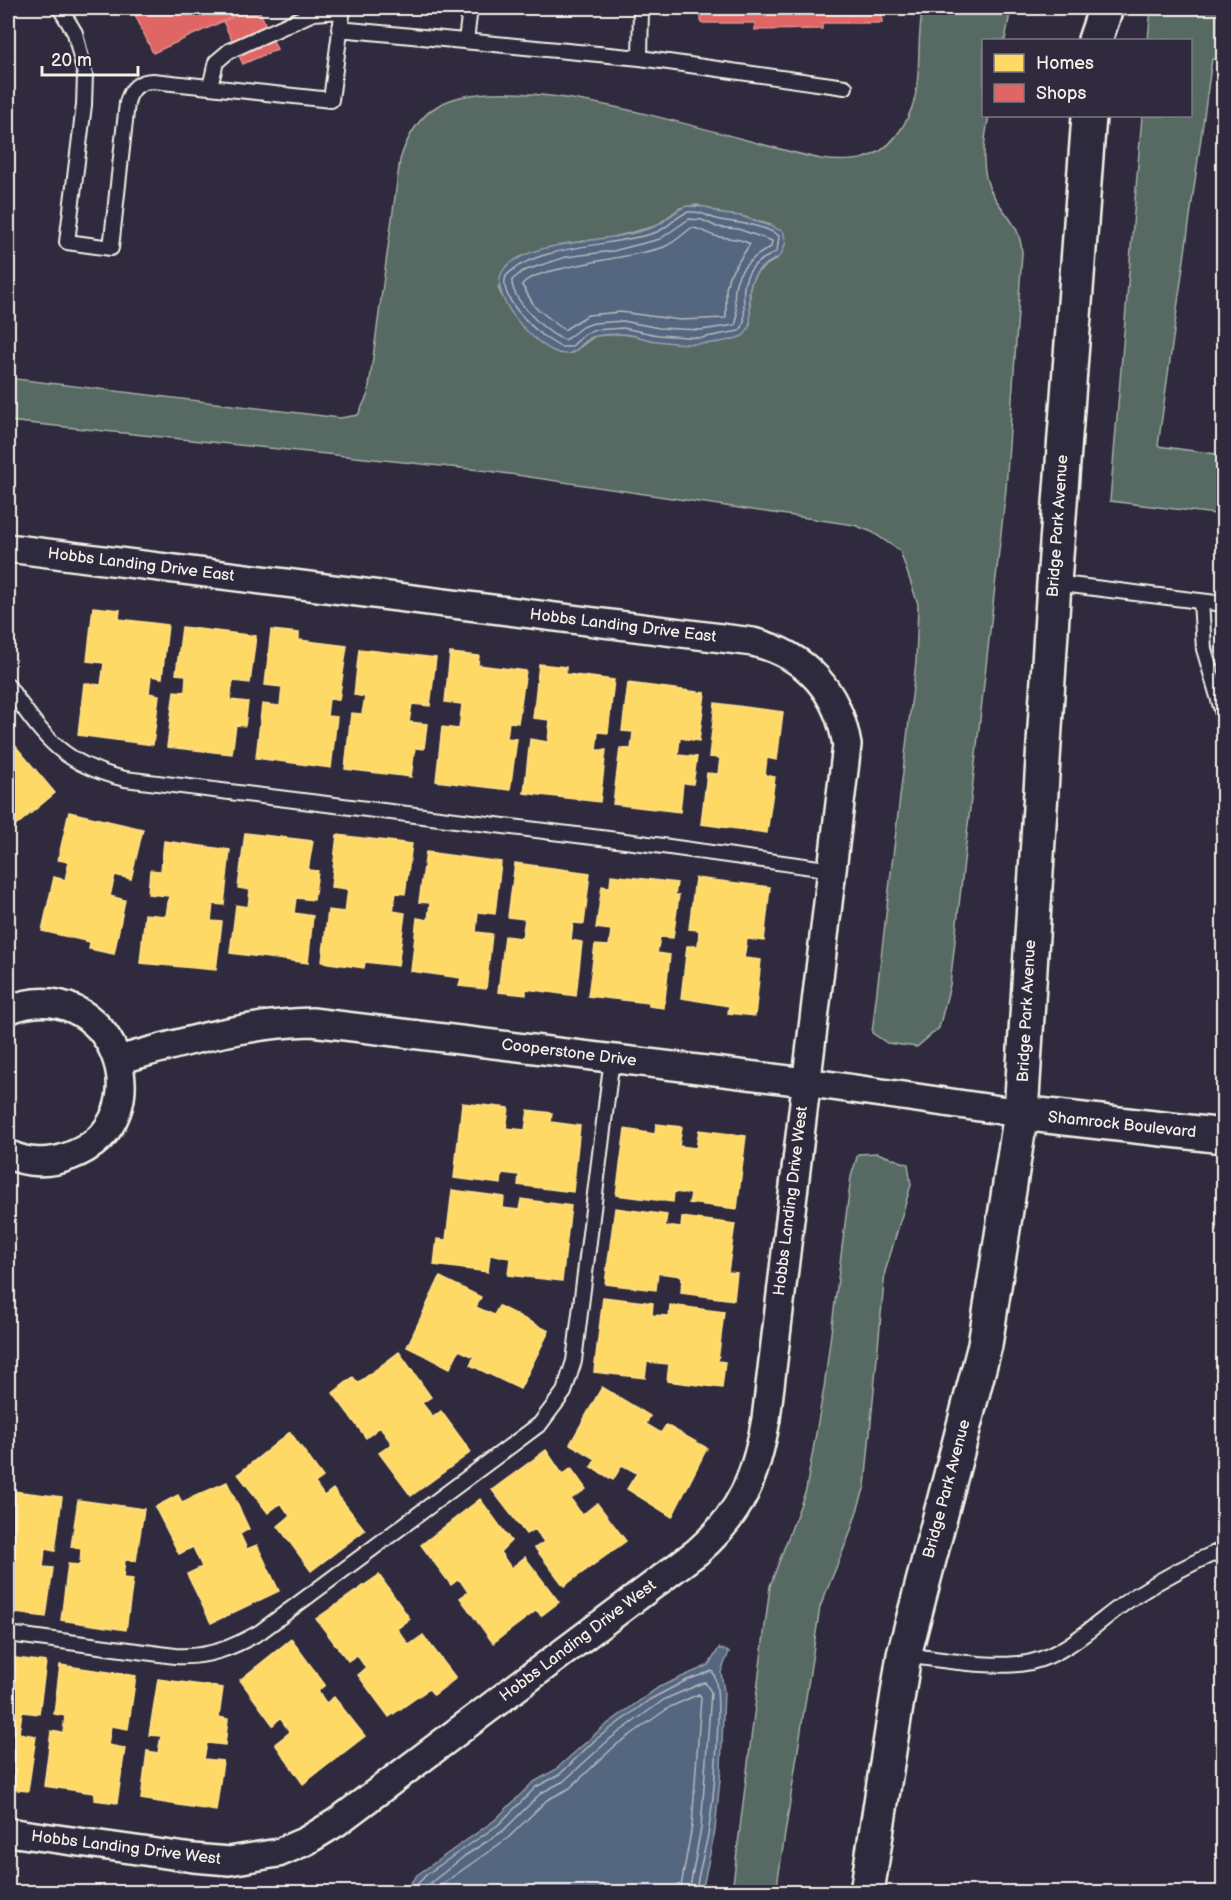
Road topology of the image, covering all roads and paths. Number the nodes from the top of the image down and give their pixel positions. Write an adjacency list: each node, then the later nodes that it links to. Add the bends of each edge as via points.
1 (60, 8): 12 (lane, via 81,49 85,75 67,242 111,248 127,103 134,88 149,81)
2 (470, 8): 10 (lane)
3 (641, 8): 11 (lane)
4 (1088, 8): 8 (street)
5 (1106, 8): 9 (street)
6 (342, 9): 7 (lane); 12 (lane, via 313,13 229,51 216,63)
7 (339, 29): 10 (lane); 12 (lane, via 331,100)
8 (1094, 39)
9 (1094, 39)
10 (466, 41): 11 (lane)
11 (640, 58): 13 (lane)
12 (210, 87)
13 (845, 87)
14 (1089, 117): 16 (street, Bridge Park Avenue)
15 (8, 548): 21 (street, Hobbs Landing Drive East, via 770,646 799,661 818,678 845,728 847,762)
16 (1054, 583): 17 (lane); 26 (street, Bridge Park Avenue)
17 (1202, 601): 18 (lane); 20 (lane, via 1204,649)
18 (1224, 604)
19 (8, 686): 21 (lane, via 62,752 90,770 125,779)
20 (1224, 717)
21 (833, 870): 25 (street, Hobbs Landing Drive East)
22 (9, 1007): 24 (street, via 43,1003 78,1011 107,1037)
23 (612, 1058): 24 (street, Cooperstone Drive, via 312,1022 222,1031); 25 (street, Cooperstone Drive); 30 (lane, via 574,1361 564,1392 540,1424 260,1632 224,1651 200,1657 175,1656)
24 (118, 1060): 28 (street, via 121,1085 116,1110 95,1140 61,1160)
25 (805, 1082): 26 (street, Cooperstone Drive); 32 (street, Hobbs Landing Drive West, via 759,1458 745,1495 714,1536 337,1822 293,1848 262,1857 211,1860)
26 (1021, 1113): 27 (street, Shamrock Boulevard); 31 (street, Bridge Park Avenue, via 985,1345)
27 (1224, 1136)
28 (9, 1159)
29 (1224, 1549): 31 (lane, via 1134,1596 1062,1648 1032,1662)
30 (8, 1634)
31 (904, 1655): 33 (street, Bridge Park Avenue)
32 (8, 1832)
33 (867, 1893)

